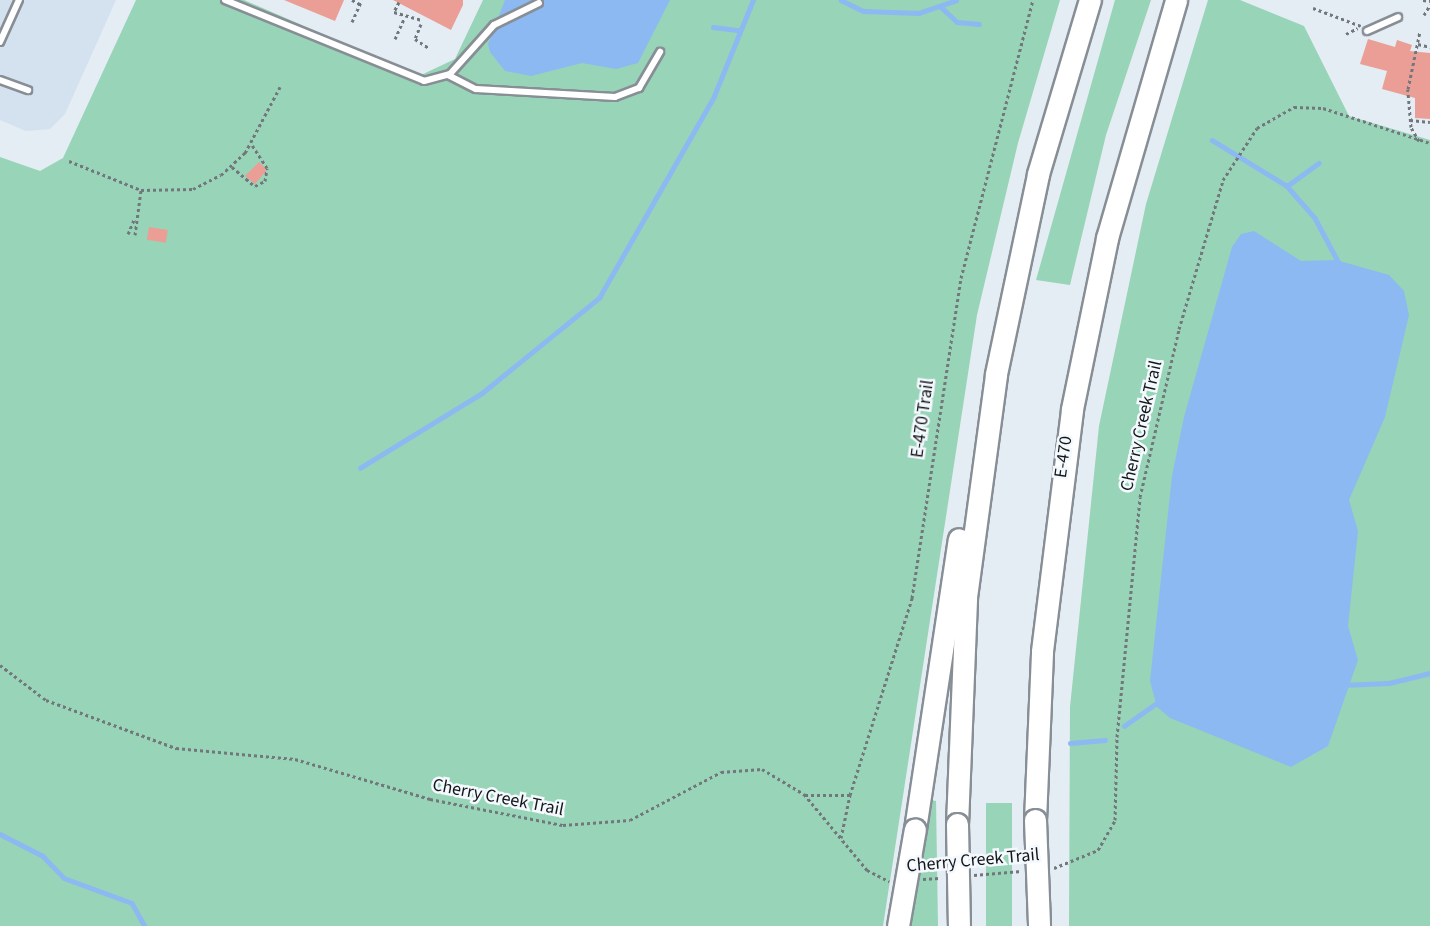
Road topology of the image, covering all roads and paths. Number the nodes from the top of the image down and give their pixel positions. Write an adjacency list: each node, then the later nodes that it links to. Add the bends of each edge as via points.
1 (19, 0): 21 (lane)
2 (225, 0): 26 (lane, via 414,80)
3 (352, 0): 8 (path)
4 (1033, 0): 44 (path, E-470 Trail, via 961,278 912,598)
5 (1089, 0): 41 (highway, via 1043,154)
6 (1176, 0): 54 (highway, E-470, bridge, via 1107,238 1072,409 1042,651 1035,820)
7 (1424, 0): 11 (path)
8 (361, 2): 16 (path)
9 (399, 2): 14 (path, via 394,12)
10 (539, 3): 26 (lane, via 494,25)
11 (1430, 3): 13 (path)
12 (1313, 8): 19 (path, via 1363,26)
13 (1424, 15)
14 (405, 16): 20 (path); 23 (path, via 422,22 415,39)
15 (1398, 17): 17 (lane)
16 (352, 22)
17 (1367, 31)
18 (1420, 31): 22 (path)
19 (1346, 34)
20 (394, 39)
21 (0, 42)
22 (1418, 44): 24 (path); 30 (path, via 1408,79)
23 (429, 48)
24 (1430, 48)
25 (660, 52): 26 (lane, via 639,88 615,97 476,89)
26 (448, 75)
27 (0, 80): 29 (lane)
28 (280, 87): 34 (path)
29 (28, 90)
30 (1410, 120): 31 (path); 32 (path)
31 (1430, 122)
32 (1419, 141): 33 (path, Cherry Creek Trail); 46 (path, Cherry Creek Trail, via 1307,106 1269,117 1231,168 1197,260 1140,497 1118,725 1115,820 1098,850 1071,865)
33 (1430, 143)
34 (252, 145): 36 (path); 36 (path, via 267,168 265,181 255,186)
35 (69, 161): 37 (path)
36 (232, 167): 37 (path, via 183,191)
37 (141, 190): 38 (path)
38 (134, 220): 39 (path); 40 (path)
39 (128, 234)
40 (135, 236)
41 (996, 374): 52 (highway, bridge, via 977,412); 53 (highway, bridge, via 966,597 957,824)
42 (0, 665): 43 (path, Cherry Creek Trail, via 46,700 176,748 295,759 430,799 543,822 579,826 630,820 699,781 740,767 769,771)
43 (804, 794): 44 (path); 45 (path, Cherry Creek Trail)
44 (850, 795): 45 (path, E-470 Trail)
45 (841, 840): 51 (path, Cherry Creek Trail, via 875,876)
46 (1048, 869)
47 (1028, 871): 48 (path, Cherry Creek Trail)
48 (962, 876)
49 (951, 877): 50 (path, Cherry Creek Trail)
50 (917, 879)
51 (896, 881)
52 (898, 926)
53 (959, 926)
54 (1039, 926)

